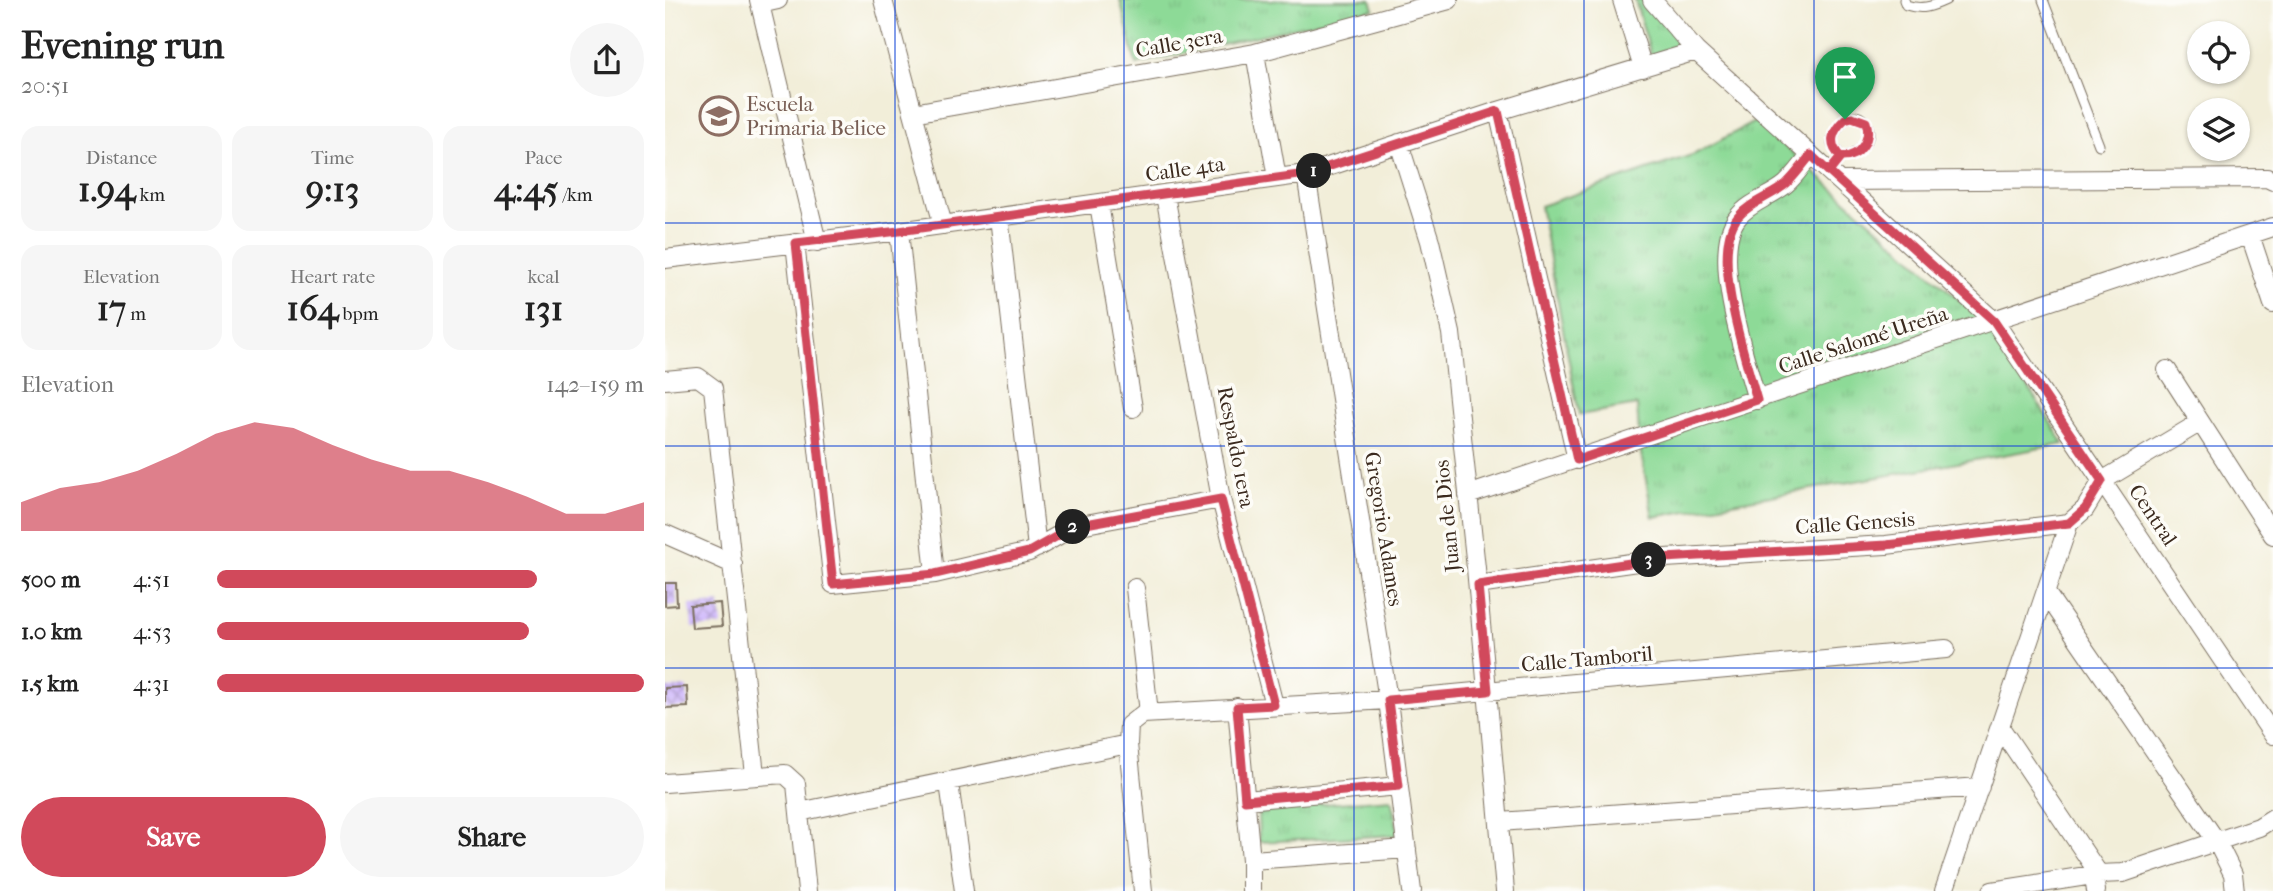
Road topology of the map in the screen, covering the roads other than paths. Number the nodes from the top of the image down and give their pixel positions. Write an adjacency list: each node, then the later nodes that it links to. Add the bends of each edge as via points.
1 (883, 0): 13 (street)
2 (1449, 0): 10 (street, Calle 3era)
3 (1622, 0): 11 (street)
4 (1652, 0): 9 (street, Central)
5 (1905, 0): 6 (lane, via 1916,8 1930,8)
6 (1946, 0)
7 (2043, 0): 15 (lane)
8 (766, 1): 29 (street)
9 (1696, 51): 11 (street, Calle 4ta); 16 (street, Central)
10 (1255, 53): 13 (street, Calle 3era); 20 (street)
11 (1643, 68): 12 (street, Calle 4ta)
12 (1498, 111): 14 (street, Calle 4ta); 39 (street)
13 (913, 113): 25 (street)
14 (1399, 143): 18 (street, Calle 4ta); 41 (street, Juan de Dios, via 1430,241 1451,333)
15 (2099, 145)
16 (1811, 155): 19 (street, Central); 36 (street, via 1786,184 1736,218 1728,243 1727,274)
17 (1841, 157): 17 (lane, via 1832,144 1835,130 1845,119 1860,118 1868,129 1865,144 1856,154); 19 (lane)
18 (1306, 174): 20 (street, Calle 4ta); 54 (street, Gregorio Adames)
19 (1835, 177): 21 (street); 33 (street, Central)
20 (1277, 178): 22 (street, Calle 4ta)
21 (2273, 181)
22 (1165, 195): 23 (street, Calle 4ta); 42 (street, Respaldo 1era)
23 (1099, 204): 24 (street, Calle 4ta); 37 (street)
24 (999, 217): 25 (street, Calle 4ta); 46 (street)
25 (943, 225): 27 (street, Calle 4ta)
26 (2273, 227): 28 (street, Calle Salomé Ureña)
27 (899, 231): 29 (street, Calle 4ta); 48 (street)
28 (2250, 235): 32 (street); 33 (street, Calle Salomé Ureña)
29 (817, 242): 30 (street, Calle 4ta)
30 (796, 243): 31 (street, Calle 4ta); 48 (street, via 833,584)
31 (665, 259)
32 (2273, 304)
33 (1994, 321): 36 (street, Calle Salomé Ureña); 40 (street, Central)
34 (2167, 370): 38 (street)
35 (665, 380): 47 (street, via 698,377 713,388)
36 (1757, 400): 39 (street, Calle Salomé Ureña)
37 (1133, 408)
38 (2199, 423): 40 (street); 45 (street)
39 (1577, 460): 41 (street, Calle Salomé Ureña)
40 (2102, 481): 43 (street, via 2085,509); 59 (street, Central)
41 (1468, 495): 49 (street, Juan de Dios)
42 (1221, 499): 46 (street, via 1075,526); 55 (street, Respaldo 1era)
43 (2069, 523): 49 (street, Calle Genesis, via 1886,545 1665,558); 51 (street)
44 (665, 534): 47 (street)
45 (2273, 534)
46 (1037, 548): 48 (street)
47 (733, 564): 61 (street)
48 (935, 574)
49 (1478, 585): 53 (street, Juan de Dios)
50 (1135, 588): 57 (street)
51 (2046, 593): 58 (street); 70 (street)
52 (1946, 649): 53 (street, Calle Tamboril)
53 (1488, 691): 54 (street, Calle Tamboril); 69 (street, Juan de Dios)
54 (1388, 700): 55 (street, Calle Tamboril); 64 (street, Gregorio Adames)
55 (1274, 705): 56 (street, Calle Tamboril)
56 (1237, 707): 57 (street, Calle Tamboril); 66 (street)
57 (1149, 713): 60 (street, via 1129,724)
58 (2000, 727): 65 (street); 74 (street)
59 (2273, 735)
60 (1128, 744): 63 (street); 77 (street)
61 (755, 775): 62 (street); 67 (street, via 785,774 796,784)
62 (665, 783)
63 (949, 783): 67 (street); 76 (street)
64 (1399, 786): 66 (street); 71 (street, Gregorio Adames)
65 (1980, 787): 69 (street); 81 (street)
66 (1245, 800): 72 (street)
67 (799, 812): 75 (street)
68 (2273, 818): 70 (street)
69 (1500, 822): 80 (street, Juan de Dios)
70 (2217, 842): 73 (street); 74 (street)
71 (1406, 849): 72 (street); 79 (street, Gregorio Adames)
72 (1251, 860): 78 (street)
73 (2234, 882): 83 (lane)
74 (2098, 883): 82 (street)
75 (807, 891)
76 (964, 891)
77 (1143, 891)
78 (1251, 891)
79 (1412, 891)
80 (1504, 891)
81 (1944, 891)
82 (1992, 891)
83 (2244, 891)

